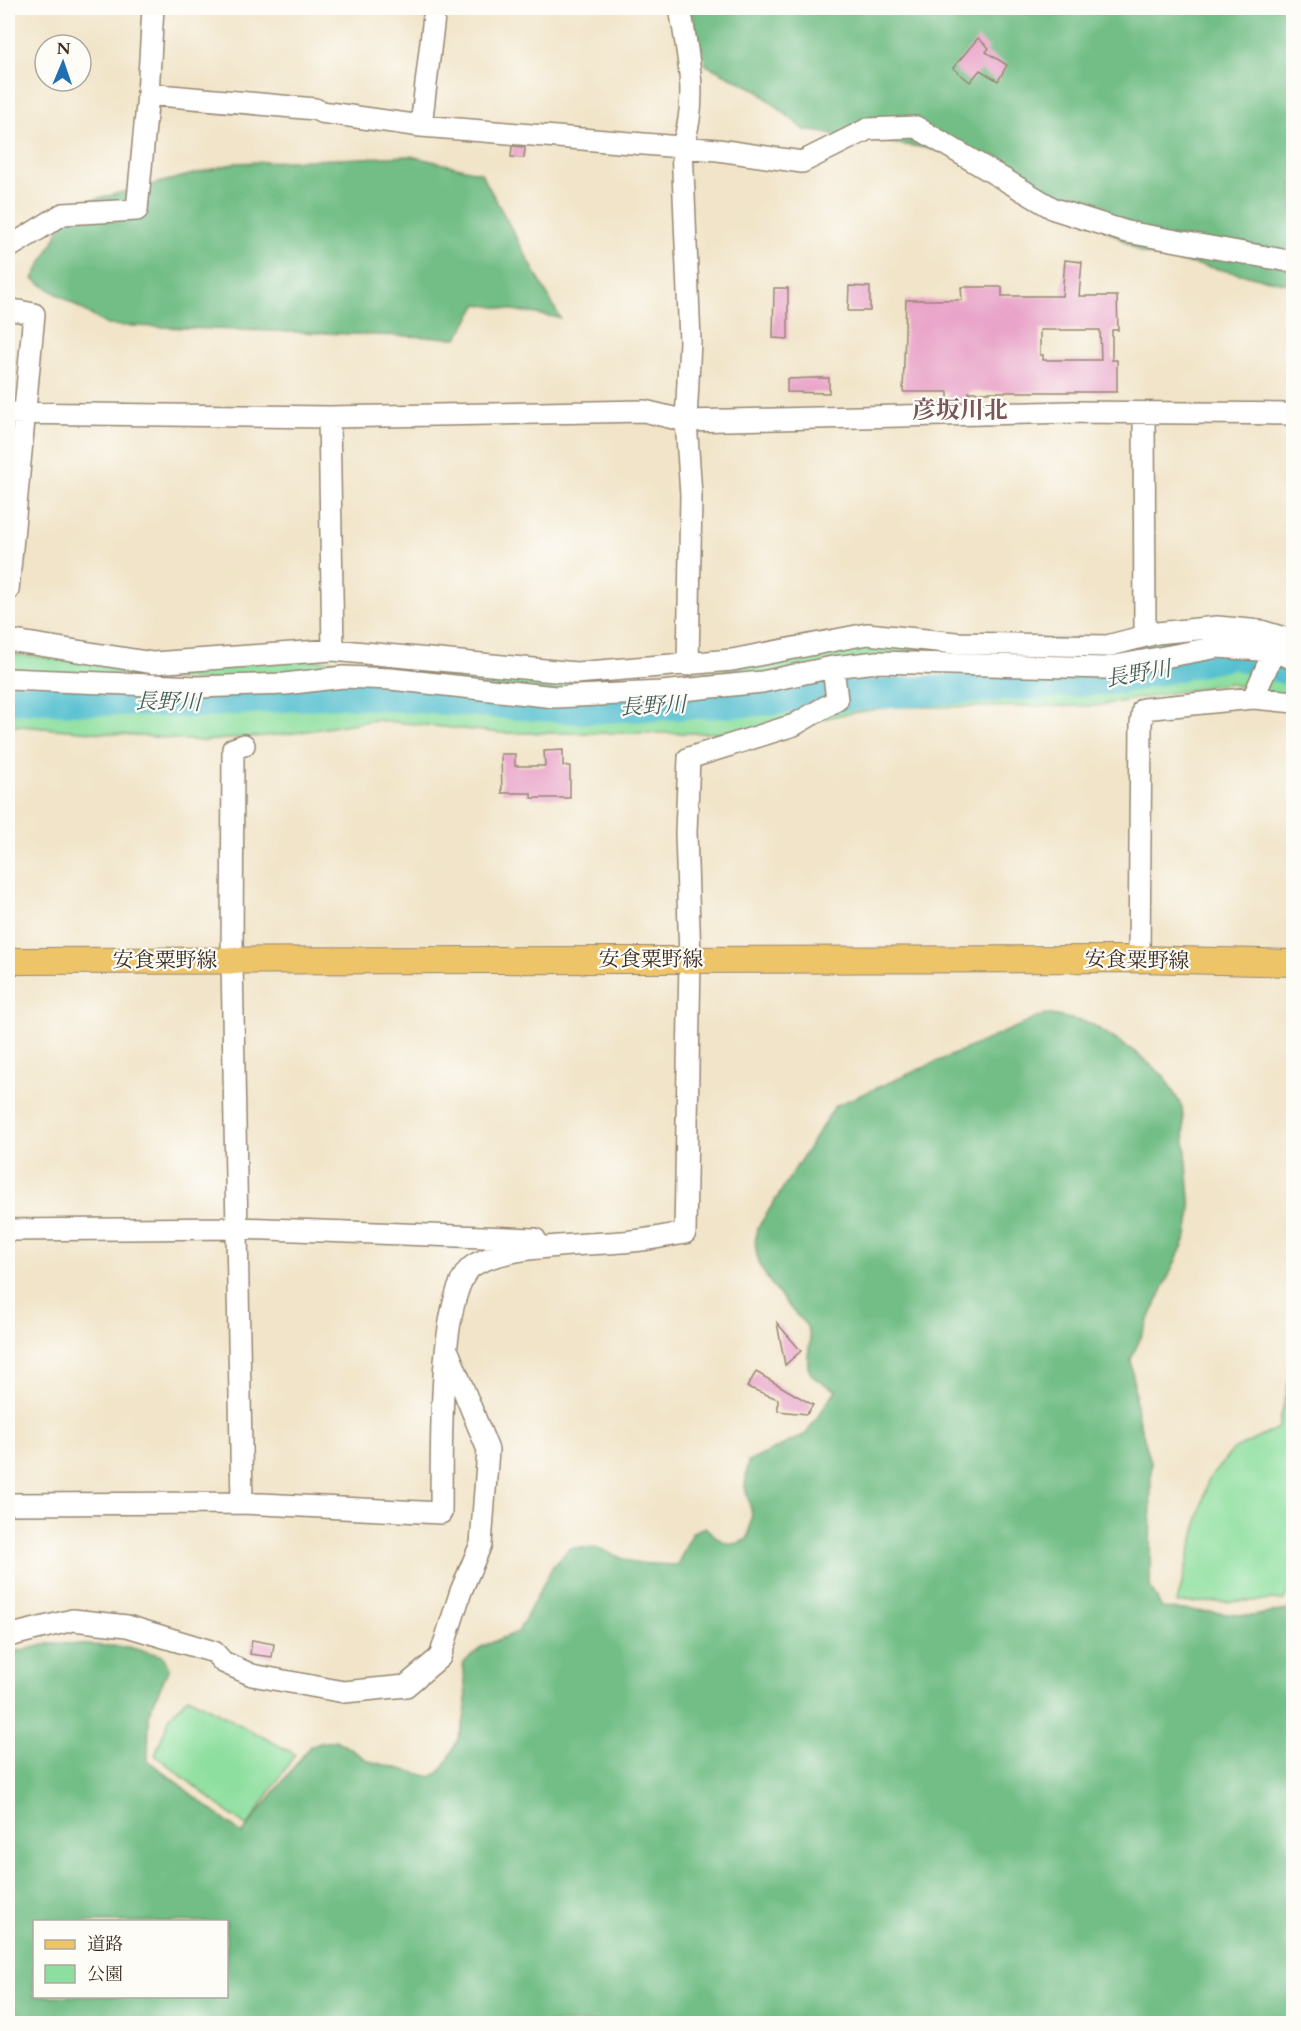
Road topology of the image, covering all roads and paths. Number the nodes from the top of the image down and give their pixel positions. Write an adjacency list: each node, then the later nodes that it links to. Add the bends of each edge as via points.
1 (153, 8): 4 (street)
2 (435, 8): 5 (street)
3 (680, 8): 6 (street, via 691,81 690,125)
4 (148, 94): 5 (street, via 315,109); 7 (street, via 137,210 63,214)
5 (421, 126): 6 (street)
6 (682, 147): 8 (street, via 802,162 868,129 916,127 1054,209 1127,232); 14 (street, via 690,341)
7 (8, 248)
8 (1293, 262)
9 (8, 309): 11 (street, via 34,314)
10 (1144, 413): 12 (street); 14 (street); 16 (street)
11 (16, 414): 13 (street); 15 (street)
12 (1293, 414)
13 (330, 417): 14 (street, via 644,411); 19 (street)
14 (686, 421): 21 (street, via 691,495)
15 (8, 590)
16 (1145, 628)
17 (8, 640): 19 (street, via 153,663)
18 (1293, 641): 21 (street, via 1260,630 1217,627 1157,633 1107,646 956,643 867,634)
19 (333, 650): 21 (street, via 576,673)
20 (1280, 656): 22 (street, via 1218,647 1106,668 877,662); 24 (street)
21 (687, 665)
22 (833, 670): 23 (street, via 662,692 555,697 343,677 198,687); 27 (street, via 837,700 794,725 689,758 686,832)
23 (8, 679)
24 (1256, 688): 25 (street); 28 (street, via 1143,709)
25 (1293, 702)
26 (244, 745): 29 (street, via 233,749)
27 (690, 959): 28 (main road, 安食粟野線); 29 (main road, 安食粟野線); 34 (street, via 685,1233)
28 (1139, 959): 31 (main road, 安食粟野線)
29 (232, 960): 30 (main road, 安食粟野線); 32 (street)
30 (8, 961)
31 (1293, 963)
32 (239, 1228): 33 (street); 34 (street); 36 (street)
33 (8, 1230)
34 (626, 1242): 35 (street, via 520,1250 473,1265 460,1285)
35 (445, 1345): 36 (street, via 441,1513); 38 (street, via 488,1450 481,1544 440,1657 406,1686 344,1692 252,1675 224,1662 213,1652 127,1626 73,1620)
36 (242, 1503): 37 (street)
37 (8, 1504)
38 (8, 1635)

